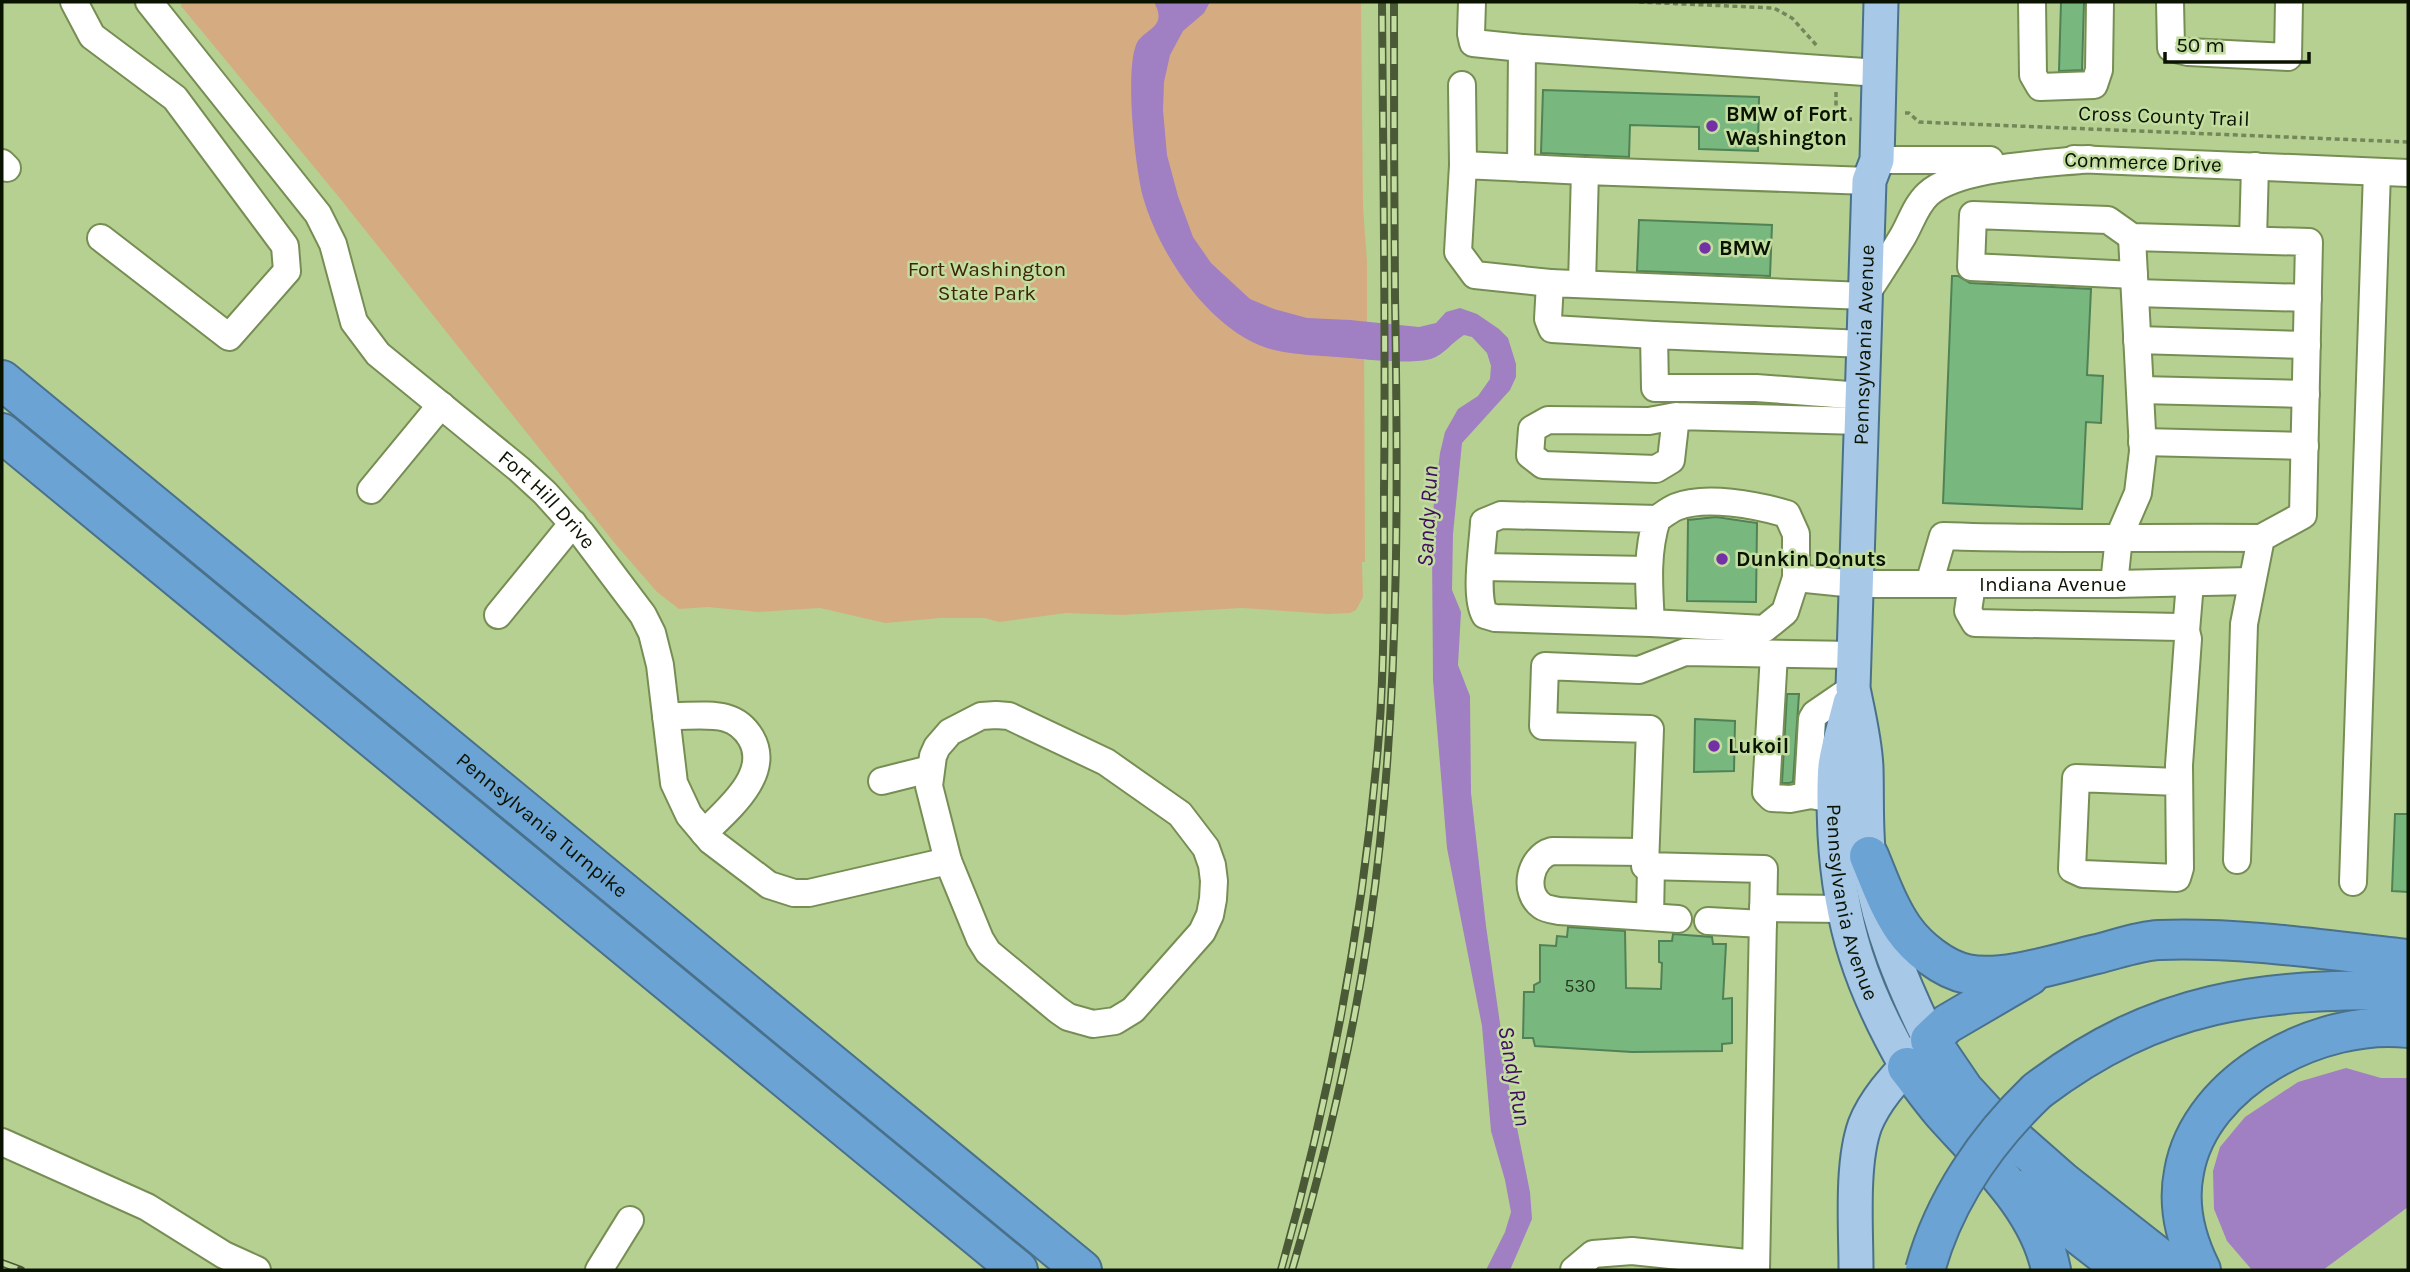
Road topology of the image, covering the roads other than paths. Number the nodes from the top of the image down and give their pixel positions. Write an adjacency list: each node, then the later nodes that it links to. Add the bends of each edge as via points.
1 (74, 2): 24 (street, via 92,36 175,98)
2 (149, 2): 20 (street, Fort Hill Drive)
3 (1472, 2): 9 (street, via 1473,43)
4 (1881, 2): 10 (main road, Pennsylvania Avenue)
5 (2032, 2): 6 (street, via 2032,75 2040,87 2064,88 2094,85 2099,70)
6 (2099, 2)
7 (2170, 2): 8 (street, via 2171,48 2288,57)
8 (2289, 2)
9 (1522, 48): 10 (street); 15 (street)
10 (1879, 73): 16 (main road, Pennsylvania Avenue)
11 (1462, 85): 13 (street)
12 (2090, 159): 14 (street, Commerce Drive); 16 (street, Commerce Drive); 28 (street, via 1978,173 1944,182 1917,208)
13 (1462, 165): 15 (street, Commerce Drive); 25 (street, via 1458,252 1466,264 1475,275)
14 (2255, 166): 18 (street, Commerce Drive); 23 (street)
15 (1521, 168): 17 (street, Commerce Drive)
16 (1873, 170): 17 (street, Commerce Drive); 28 (main road, Pennsylvania Avenue)
17 (1585, 171): 26 (street)
18 (2377, 172): 19 (street, Commerce Drive); 73 (street)
19 (2408, 173)
20 (322, 220): 24 (street); 37 (street, Fort Hill Drive, via 361,333 378,354)
21 (2132, 237): 23 (street); 27 (street); 27 (street, via 2108,220 1973,215 1971,267)
22 (102, 238): 24 (street, via 229,337 287,271)
23 (2253, 240): 29 (street, via 2309,242)
24 (285, 246)
25 (1550, 283): 26 (street); 30 (street, via 1548,320 1552,329)
26 (1582, 284): 28 (street)
27 (2134, 284): 29 (street); 31 (street)
28 (1865, 296): 32 (main road, Pennsylvania Avenue)
29 (2308, 298): 33 (street)
30 (1654, 335): 32 (street); 38 (street, via 1655,388 1756,388)
31 (2137, 340): 33 (street); 35 (street)
32 (1864, 344): 38 (main road, Pennsylvania Avenue)
33 (2307, 345): 36 (street)
34 (2, 380): 93 (highway, Pennsylvania Turnpike)
35 (2140, 390): 36 (street); 41 (street)
36 (2306, 394): 42 (street)
37 (441, 405): 43 (street); 45 (street, Fort Hill Drive, via 545,493)
38 (1862, 408): 39 (street); 53 (main road, Pennsylvania Avenue)
39 (1676, 415): 39 (street, via 1649,421 1548,420 1532,429 1530,455 1543,465 1656,469 1671,460)
40 (2, 433): 92 (highway, Pennsylvania Turnpike)
41 (2142, 442): 42 (street); 46 (street, via 2138,493)
42 (2305, 446): 47 (street, via 2303,515)
43 (370, 490)
44 (1657, 519): 48 (street, via 1501,515 1484,522); 49 (street); 50 (street, via 1678,506 1708,502 1762,506 1787,514 1796,534)
45 (573, 523): 57 (street); 63 (street, Fort Hill Drive, via 652,633)
46 (2119, 537): 47 (street); 54 (street, via 1943,536); 56 (street)
47 (2261, 538): 51 (street)
48 (1481, 567): 49 (street); 58 (street, via 1485,615)
49 (1648, 570): 58 (street)
50 (1796, 578): 53 (street, Indiana Avenue); 58 (street, via 1785,612 1764,629)
51 (2252, 581): 52 (street, Indiana Avenue); 71 (street, via 2244,624)
52 (2190, 583): 56 (street, Indiana Avenue); 59 (street)
53 (1855, 584): 54 (street, Indiana Avenue); 61 (main road, Pennsylvania Avenue)
54 (1929, 584): 55 (street, Indiana Avenue)
55 (1972, 584): 56 (street, Indiana Avenue); 59 (street, via 1968,611 1975,623 2180,627)
56 (2114, 584)
57 (498, 615)
58 (1651, 623)
59 (2186, 631): 66 (street)
60 (1774, 654): 61 (street); 67 (street, via 1766,792 1781,799); 70 (street, via 1685,652 1639,670 1545,666 1543,726 1650,729)
61 (1854, 655): 62 (main road, Pennsylvania Avenue)
62 (1853, 688): 67 (main road, Pennsylvania Avenue); 69 (main road, Pennsylvania Avenue, via 1866,765)
63 (666, 716): 68 (street, Fort Hill Drive, via 674,783 689,815); 68 (street, via 730,719 753,741 756,760 749,780)
64 (930, 769): 65 (street); 72 (street, via 929,786); 72 (street, via 937,747 950,732 981,716 996,715 1009,716 1106,762 1180,814 1198,836 1212,864 1210,915 1202,932 1133,1010 1115,1021 1093,1024 1068,1017 988,952)
65 (882, 781)
66 (2178, 782): 66 (street, via 2177,878 2083,874 2072,869 2076,778)
67 (1823, 797): 74 (main road, Pennsylvania Avenue)
68 (704, 833): 72 (street, Fort Hill Drive, via 769,885 794,892 808,893)
69 (1869, 856): 80 (highway, via 1905,930 1944,964 1966,974 1989,976); 83 (main road, Pennsylvania Avenue, via 1885,936)
70 (1648, 859): 75 (street, via 1763,869); 76 (street); 76 (street, via 1552,850 1536,861 1531,876 1534,895 1543,906)
71 (2236, 860)
72 (948, 861)
73 (2353, 882)
74 (1843, 909): 75 (street); 83 (main road, Pennsylvania Avenue, via 1877,1013)
75 (1763, 916): 78 (street); 89 (street)
76 (1650, 918): 77 (street)
77 (1678, 919)
78 (1708, 921)
79 (2408, 959): 80 (highway, via 2265,944 2155,940)
80 (2053, 964): 83 (highway, via 1947,1024)
81 (2408, 990): 95 (highway, bridge, via 2290,993 2212,1005 2120,1038 2071,1065 2004,1125 1957,1191)
82 (2408, 1028): 99 (highway, via 2361,1028 2312,1040 2259,1068 2223,1100 2206,1120 2184,1171 2183,1222)
83 (1919, 1053): 85 (highway, via 1941,1110); 94 (main road, via 1876,1104 1862,1136); 98 (highway, via 2063,1182)
84 (2, 1142): 90 (street, via 147,1207)
85 (1988, 1162): 96 (highway, via 2037,1229); 97 (highway)
86 (629, 1220): 91 (street)
87 (1657, 1261): 88 (street, via 1632,1251 1593,1254); 89 (street)
88 (1586, 1267)
89 (1756, 1267)
90 (257, 1270)
91 (599, 1270)
92 (1018, 1270)
93 (1082, 1270)
94 (1856, 1270)
95 (1925, 1270)
96 (2051, 1270)
97 (2124, 1270)
98 (2175, 1270)
99 (2201, 1270)

